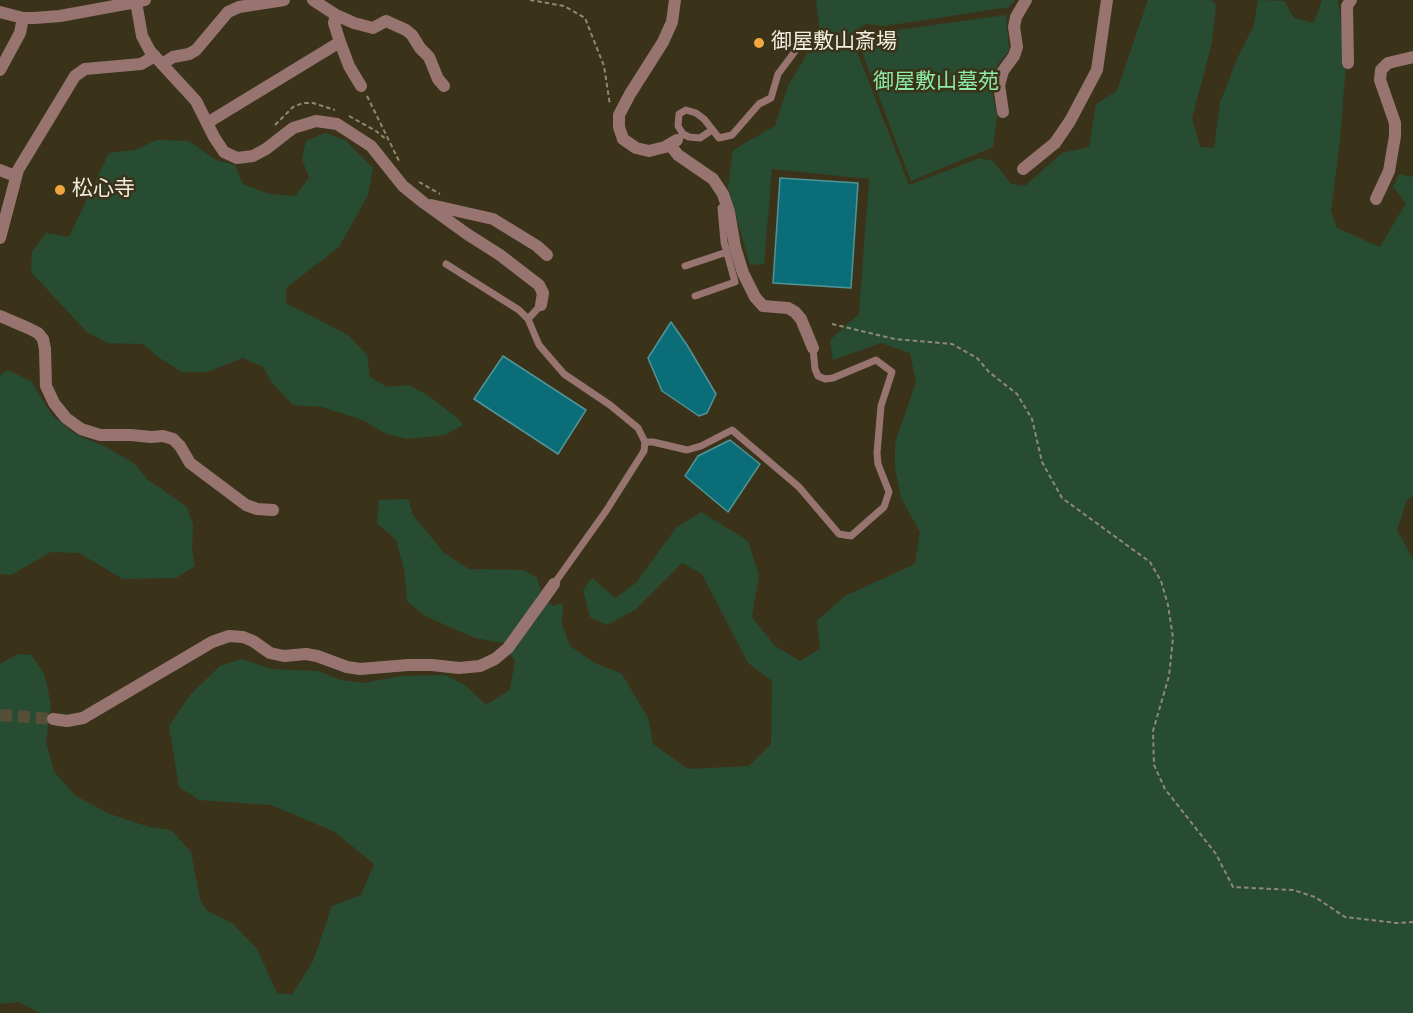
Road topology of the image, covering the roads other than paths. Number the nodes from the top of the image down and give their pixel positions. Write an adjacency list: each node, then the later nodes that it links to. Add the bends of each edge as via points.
1 (284, 0): 14 (street, via 228,12 196,50)
2 (313, 0): 9 (street)
3 (675, 0): 22 (street, via 672,22 619,115 619,127 623,139 649,151)
4 (1026, 0): 19 (street, via 1016,17 1014,56 1002,71 999,85)
5 (1107, 0): 23 (street, via 1097,70 1055,143)
6 (1350, 0): 15 (street)
7 (141, 1): 10 (street, via 60,16); 14 (street, via 142,36)
8 (0, 12): 10 (street)
9 (336, 15): 12 (street, via 334,23); 18 (street, via 373,28 386,21 406,30 429,57)
10 (23, 18): 16 (street, via 20,33)
11 (805, 38): 21 (lane, via 778,74 771,98 759,104 732,135 719,138)
12 (340, 42): 17 (street); 20 (street)
13 (1413, 57): 26 (street, via 1388,63 1381,70 1380,80 1395,123 1395,136 1389,171)
14 (158, 60): 20 (street, via 196,101); 25 (street, via 80,70)
15 (1348, 63)
16 (0, 70)
17 (361, 86)
18 (444, 86)
19 (1003, 112)
20 (207, 123): 27 (street, via 224,152 237,158 266,149 292,128 316,121 337,124 371,146 403,186)
21 (712, 130): 22 (lane, via 700,138); 22 (lane, via 704,119 686,110 679,114)
22 (676, 140): 28 (street, via 678,155 713,179)
23 (1023, 169)
24 (0, 170): 25 (street)
25 (15, 176): 29 (street)
26 (1376, 200)
27 (424, 203): 31 (street, via 493,219); 35 (street, via 538,285 543,293)
28 (726, 203): 30 (lane, via 722,208); 38 (street, via 737,256 755,297 763,306 795,312)
29 (0, 238)
30 (727, 252): 33 (lane); 34 (lane, via 735,282)
31 (547, 255)
32 (446, 264): 37 (lane)
33 (685, 266)
34 (695, 296)
35 (541, 305): 37 (lane)
36 (0, 316): 40 (street, via 43,339 46,386 66,418 81,429 100,435 173,439 190,463 246,505)
37 (528, 319): 39 (lane, via 539,345 564,374 638,428)
38 (813, 348): 39 (lane, via 815,369 825,379 876,360 892,372 881,406 877,453 889,492 884,507 851,536 839,534 799,487 732,430 687,450)
39 (645, 442): 41 (lane, via 644,451 606,511)
40 (273, 510)
41 (554, 584): 42 (street, via 508,648 480,666 408,664 360,669 317,656 270,653 253,641 229,636 212,642 83,718)
42 (53, 719)

